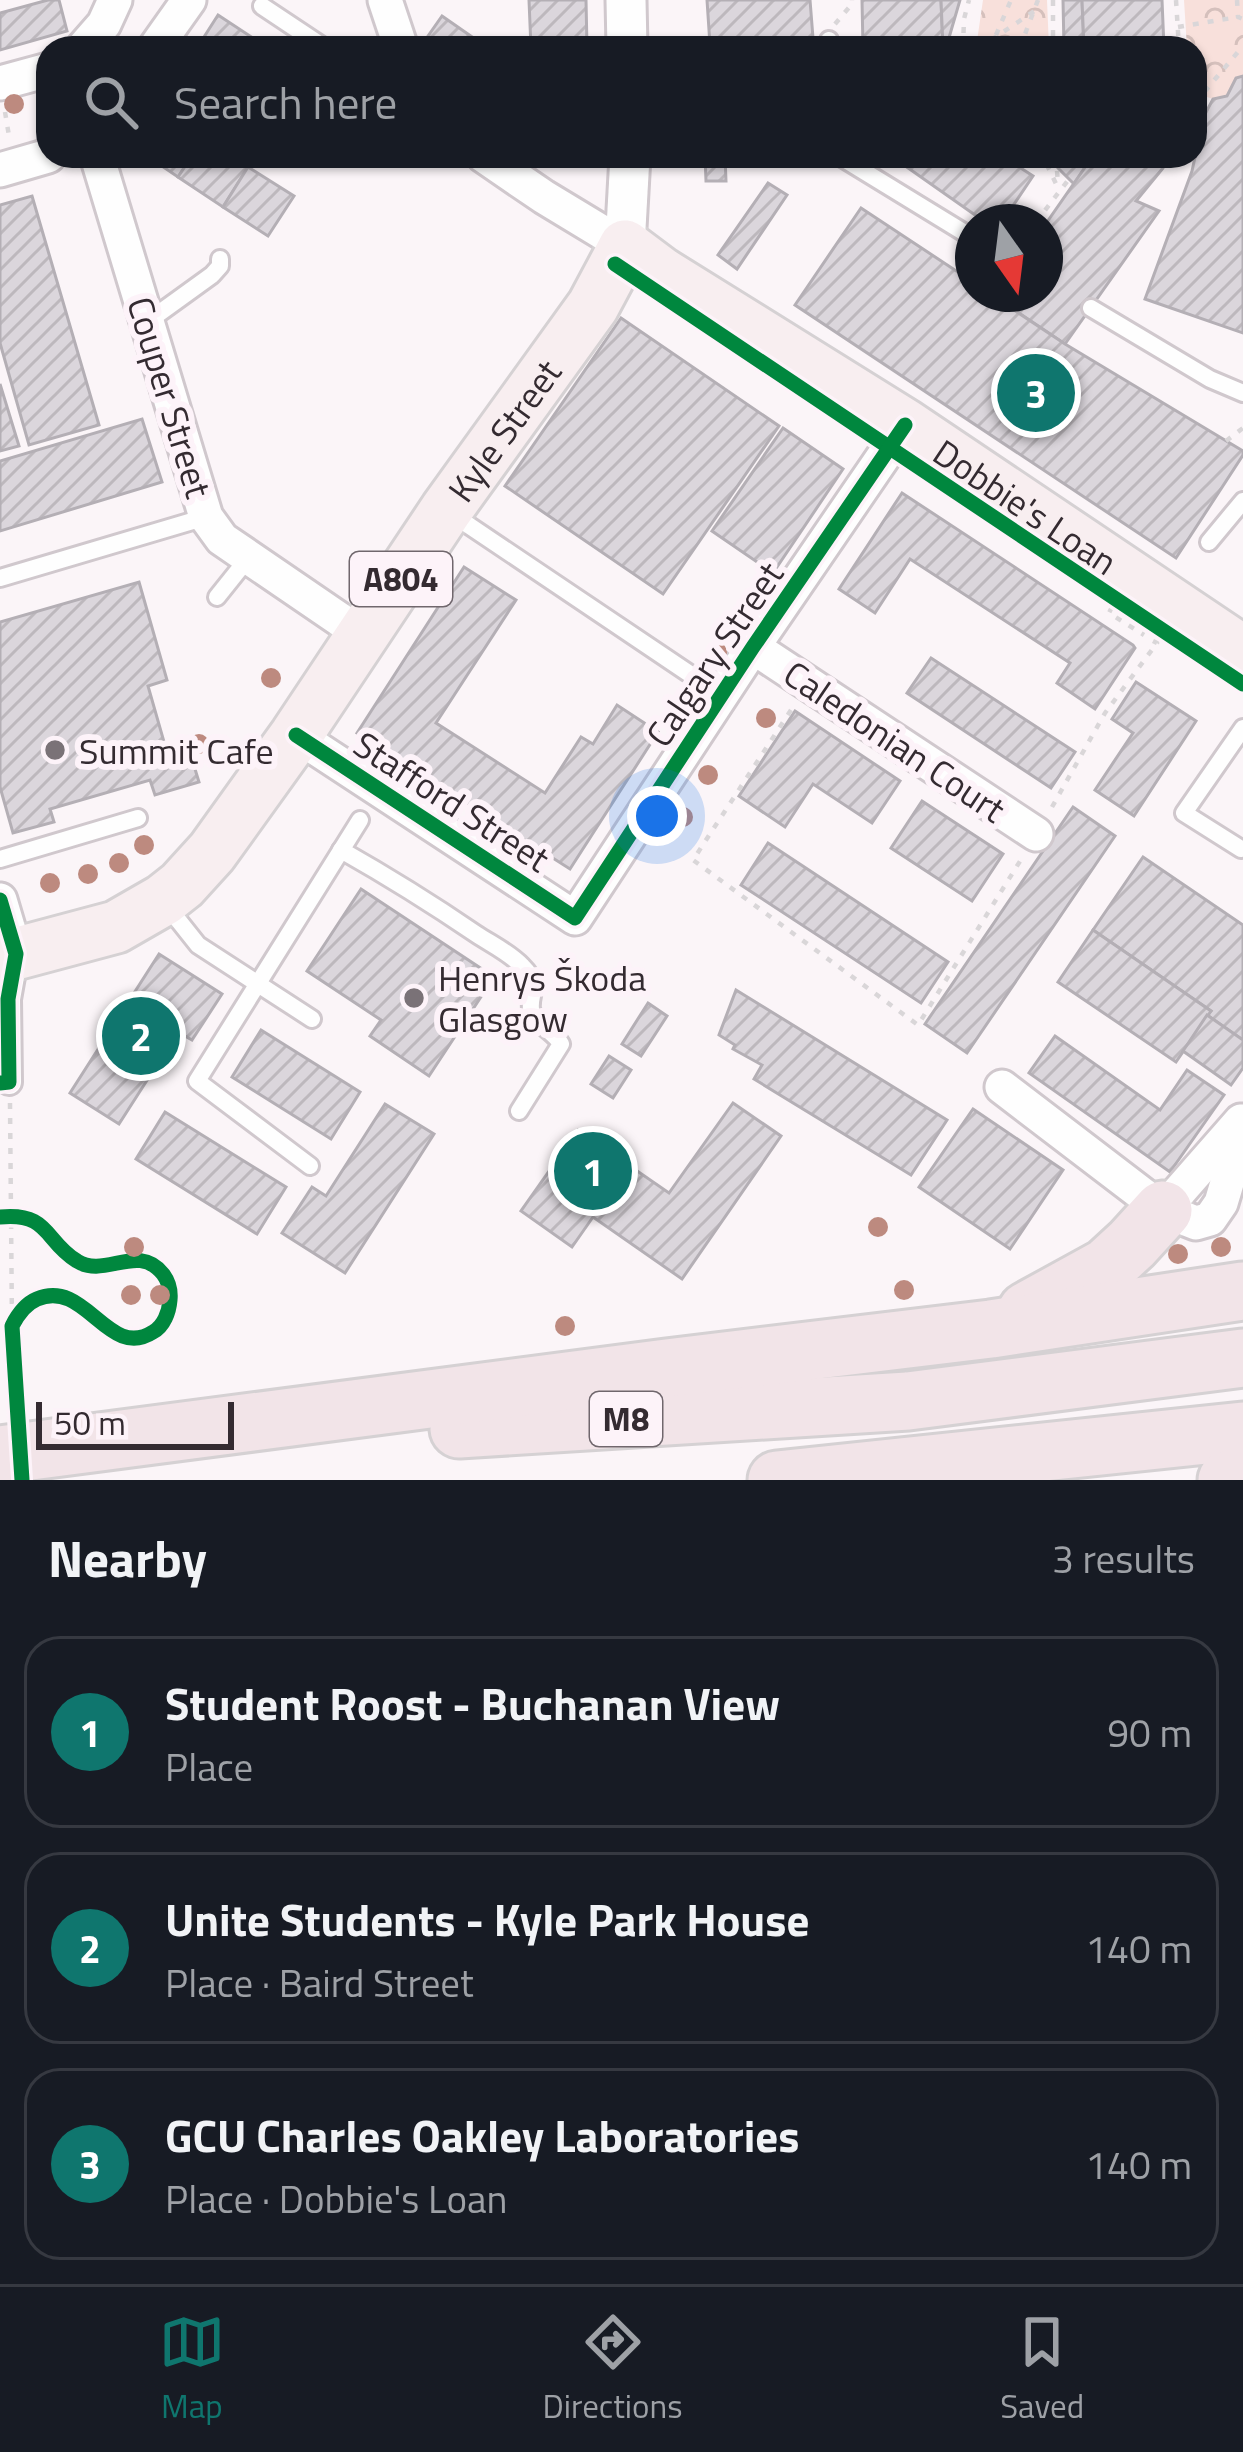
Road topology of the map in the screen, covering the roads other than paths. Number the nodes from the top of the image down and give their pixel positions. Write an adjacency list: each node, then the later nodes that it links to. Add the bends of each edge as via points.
1 (188, 0): 5 (street)
2 (385, 0): 7 (street)
3 (626, 0): 8 (street)
4 (262, 6): 6 (lane)
5 (163, 36)
6 (307, 36)
7 (397, 36)
8 (627, 36)
9 (36, 77): 10 (street)
10 (2, 95)
11 (101, 168): 19 (street, Couper Street)
12 (502, 168): 16 (street)
13 (629, 168): 16 (street)
14 (859, 168): 15 (lane)
15 (955, 227)
16 (625, 246): 21 (main road, Dobbie's Loan); 23 (main road, Kyle Street / A804, via 593,306)
17 (220, 259): 19 (lane, via 212,275)
18 (1090, 308): 20 (lane)
19 (147, 322): 24 (street, Couper Street)
20 (1243, 393)
21 (905, 425): 30 (street, Calgary Street); 31 (main road, Dobbie's Loan)
22 (1243, 501): 25 (lane)
23 (446, 511): 29 (main road, Kyle Street / A804); 32 (lane)
24 (206, 517): 26 (street, Couper Street); 27 (lane)
25 (1209, 542)
26 (248, 557): 28 (lane); 29 (street, Couper Street)
27 (0, 578)
28 (217, 597)
29 (364, 636): 34 (main road, Kyle Street / A804)
30 (753, 646): 32 (street, Calgary Street); 37 (street, Caledonian Court)
31 (1243, 652)
32 (721, 695): 42 (street, Calgary Street)
33 (1243, 728): 38 (lane, via 1184,814)
34 (296, 735): 41 (main road, Kyle Street / A804, via 212,852); 42 (street, Stafford Street)
35 (138, 818): 40 (lane)
36 (360, 820): 39 (lane)
37 (1036, 835)
38 (1241, 849)
39 (341, 850): 44 (lane); 48 (lane, via 530,977 531,1009 561,1044)
40 (0, 859)
41 (163, 900): 43 (main road, A804, via 116,927); 44 (lane, via 198,945)
42 (575, 918)
43 (6, 934): 46 (street)
44 (256, 984): 45 (lane); 51 (lane, via 197,1082)
45 (312, 1019)
46 (10, 1082)
47 (1002, 1088): 52 (street)
48 (518, 1111)
49 (1243, 1118): 52 (street)
50 (1243, 1129): 52 (street, via 1210,1220)
51 (310, 1166)
52 (1163, 1210): 54 (highway, via 1107,1267)
53 (1243, 1291): 54 (highway)
54 (991, 1329): 57 (highway)
55 (1243, 1358): 57 (highway, M8, via 908,1401)
56 (1243, 1430): 59 (highway)
57 (2, 1455)
58 (1243, 1478): 60 (highway)
59 (777, 1480)
60 (1227, 1480)

